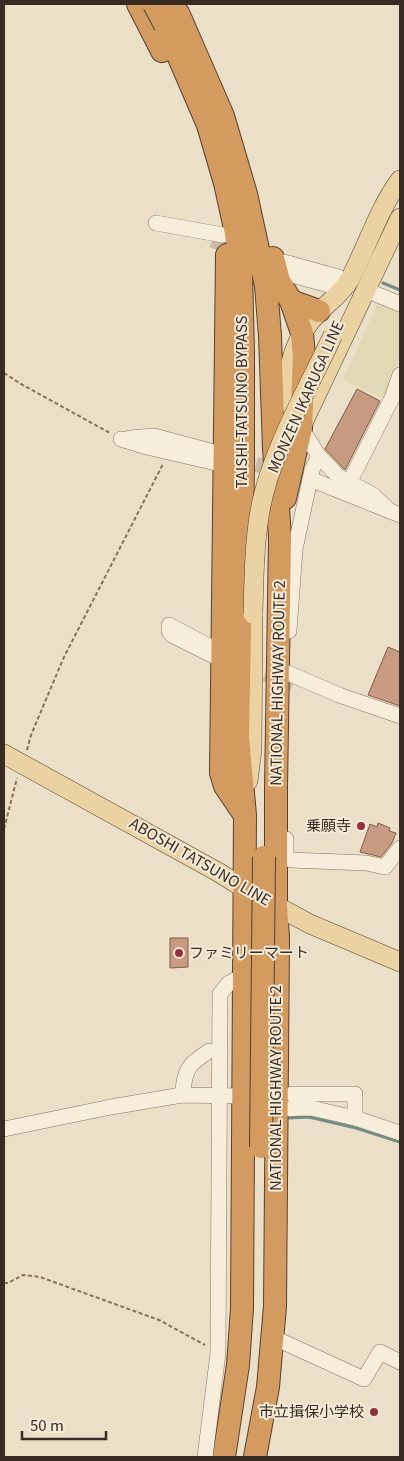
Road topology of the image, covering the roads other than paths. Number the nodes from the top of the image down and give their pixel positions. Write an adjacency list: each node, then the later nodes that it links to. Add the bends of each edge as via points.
1 (165, 10): 5 (highway, via 178,85 204,156); 10 (highway, via 214,59 246,145 275,271); 14 (highway, TAISHI-TATSUNO BYPASS, via 208,125 225,183 241,272); 17 (highway, TAISHI-TATSUNO BYPASS, via 224,116 246,194 266,286)
2 (400, 180): 7 (main road)
3 (400, 200): 30 (main road, MONZEN IKARUGA LINE, bridge, via 333,335 280,449 265,490 257,529 252,750)
4 (400, 218): 8 (main road)
5 (221, 243): 14 (highway); 19 (highway)
6 (288, 263): 7 (street, via 292,275)
7 (341, 283): 12 (main road)
8 (372, 287): 9 (street); 11 (street); 16 (main road)
9 (400, 295)
10 (291, 302): 12 (highway); 13 (highway)
11 (400, 304)
12 (319, 311): 13 (main road)
13 (302, 333): 16 (highway)
14 (243, 352): 19 (highway, TAISHI-TATSUNO BYPASS)
15 (400, 375): 22 (street, via 392,398)
16 (301, 428): 18 (street); 20 (highway)
17 (274, 449): 24 (highway, TAISHI-TATSUNO BYPASS); 48 (highway, bridge, via 269,558 259,1306 253,1387)
18 (319, 456): 20 (street); 22 (street, via 339,477); 25 (street, via 312,470)
19 (227, 462): 19 (street, via 154,436 121,439 147,447); 30 (highway, TAISHI-TATSUNO BYPASS, via 226,655)
20 (292, 464): 24 (highway)
21 (315, 481): 23 (street)
22 (350, 481): 23 (street)
23 (395, 513)
24 (280, 537): 25 (highway, NATIONAL HIGHWAY ROUTE 2)
25 (285, 620): 26 (highway, NATIONAL HIGHWAY ROUTE 2)
26 (287, 676): 27 (street); 29 (highway, NATIONAL HIGHWAY ROUTE 2)
27 (400, 716)
28 (4, 754): 32 (main road, ABOSHI TATSUNO LINE)
29 (282, 785): 31 (street, via 286,858 385,866); 33 (highway, NATIONAL HIGHWAY ROUTE 2)
30 (245, 815): 32 (highway)
31 (400, 848)
32 (245, 889): 33 (main road, ABOSHI TATSUNO LINE); 35 (highway)
33 (276, 906): 34 (main road, ABOSHI TATSUNO LINE); 40 (highway, NATIONAL HIGHWAY ROUTE 2)
34 (400, 962)
35 (244, 975): 38 (street, via 229,983 220,994); 39 (highway)
36 (209, 1051): 37 (street, via 185,1072)
37 (182, 1095): 38 (street); 42 (street)
38 (219, 1096): 39 (street); 46 (street, via 218,1353)
39 (243, 1096): 47 (highway, via 242,1308 238,1365)
40 (285, 1104): 41 (street); 41 (street, via 354,1094); 44 (street, via 285,1221); 49 (highway, NATIONAL HIGHWAY ROUTE 2, via 275,1306 268,1387)
41 (355, 1118): 43 (street)
42 (4, 1129)
43 (400, 1133)
44 (279, 1340): 45 (street, via 364,1379 380,1352); 50 (street)
45 (400, 1362)
46 (205, 1457)
47 (224, 1457)
48 (240, 1457)
49 (255, 1457)
50 (261, 1457)

